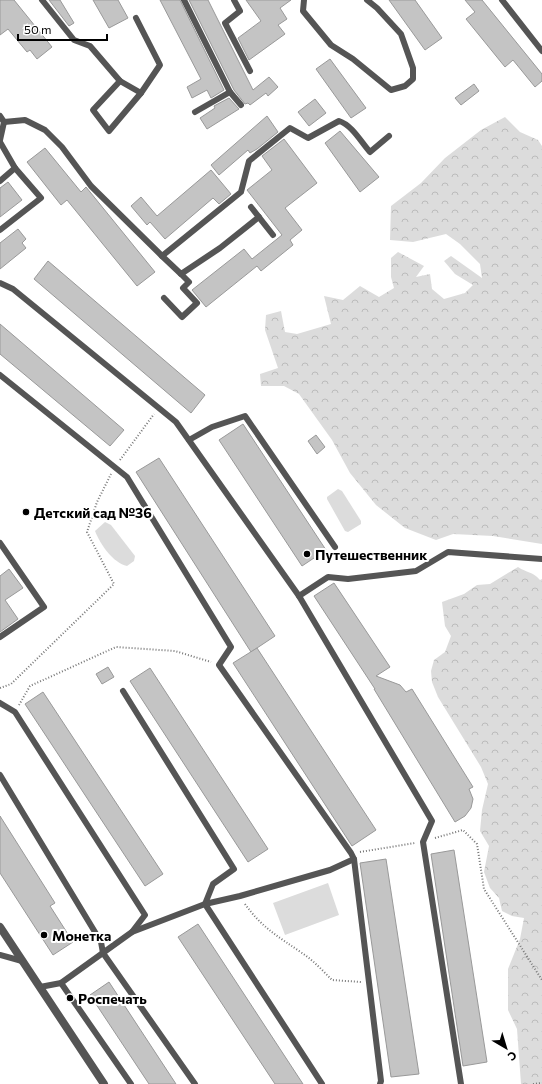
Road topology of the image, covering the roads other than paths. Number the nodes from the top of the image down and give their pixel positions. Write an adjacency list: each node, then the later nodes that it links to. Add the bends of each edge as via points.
1 (42, 0): 10 (lane, via 74,40 90,46)
2 (184, 0): 11 (lane)
3 (234, 0): 9 (lane, via 240,11 225,23)
4 (304, 0): 5 (lane, via 303,12 331,45 391,90 405,86 413,79 413,68 401,34)
5 (366, 0)
6 (502, 0): 8 (lane)
7 (136, 18): 12 (lane, via 160,65)
8 (542, 51)
9 (250, 71)
10 (120, 81): 12 (lane); 12 (lane, via 93,110 109,131)
11 (230, 92): 13 (lane); 14 (lane)
12 (141, 94)
13 (240, 105)
14 (195, 112)
15 (0, 116): 16 (lane)
16 (4, 122): 18 (lane); 25 (lane, via 25,120 45,130 62,147 90,186)
17 (389, 136): 25 (lane, via 370,152 344,122 339,121 308,138 290,128 249,162 241,192)
18 (0, 141): 19 (lane)
19 (15, 168): 20 (lane); 23 (lane, via 41,198)
20 (0, 181)
21 (252, 207): 22 (lane)
22 (259, 217): 24 (lane); 26 (lane, via 220,248)
23 (0, 230)
24 (273, 235)
25 (162, 256): 26 (lane)
26 (181, 274): 28 (lane, via 189,282 183,288 197,303 182,317)
27 (0, 283): 30 (lane, via 13,289 176,422)
28 (164, 298)
29 (0, 375): 39 (lane, via 127,477 231,647 220,665)
30 (189, 440): 32 (lane, via 212,427 245,416); 34 (lane)
31 (0, 543): 35 (lane, via 44,607)
32 (334, 548)
33 (542, 558): 34 (lane, via 448,552 416,571 348,579 328,577)
34 (299, 596): 53 (lane, via 432,821 423,842)
35 (0, 637)
36 (123, 690): 40 (lane, via 234,869 213,884)
37 (0, 703): 42 (lane, via 15,712 145,915)
38 (0, 775): 43 (lane, via 101,942)
39 (353, 856): 40 (lane, via 330,870); 52 (lane)
40 (205, 904): 42 (lane); 51 (lane)
41 (0, 927): 45 (street)
42 (132, 932): 43 (lane)
43 (103, 953): 46 (lane); 50 (lane)
44 (0, 955): 45 (lane)
45 (22, 961): 47 (street)
46 (61, 983): 47 (lane); 49 (lane)
47 (40, 987): 48 (street)
48 (104, 1084)
49 (131, 1084)
50 (195, 1084)
51 (322, 1084)
52 (380, 1084)
53 (461, 1084)

